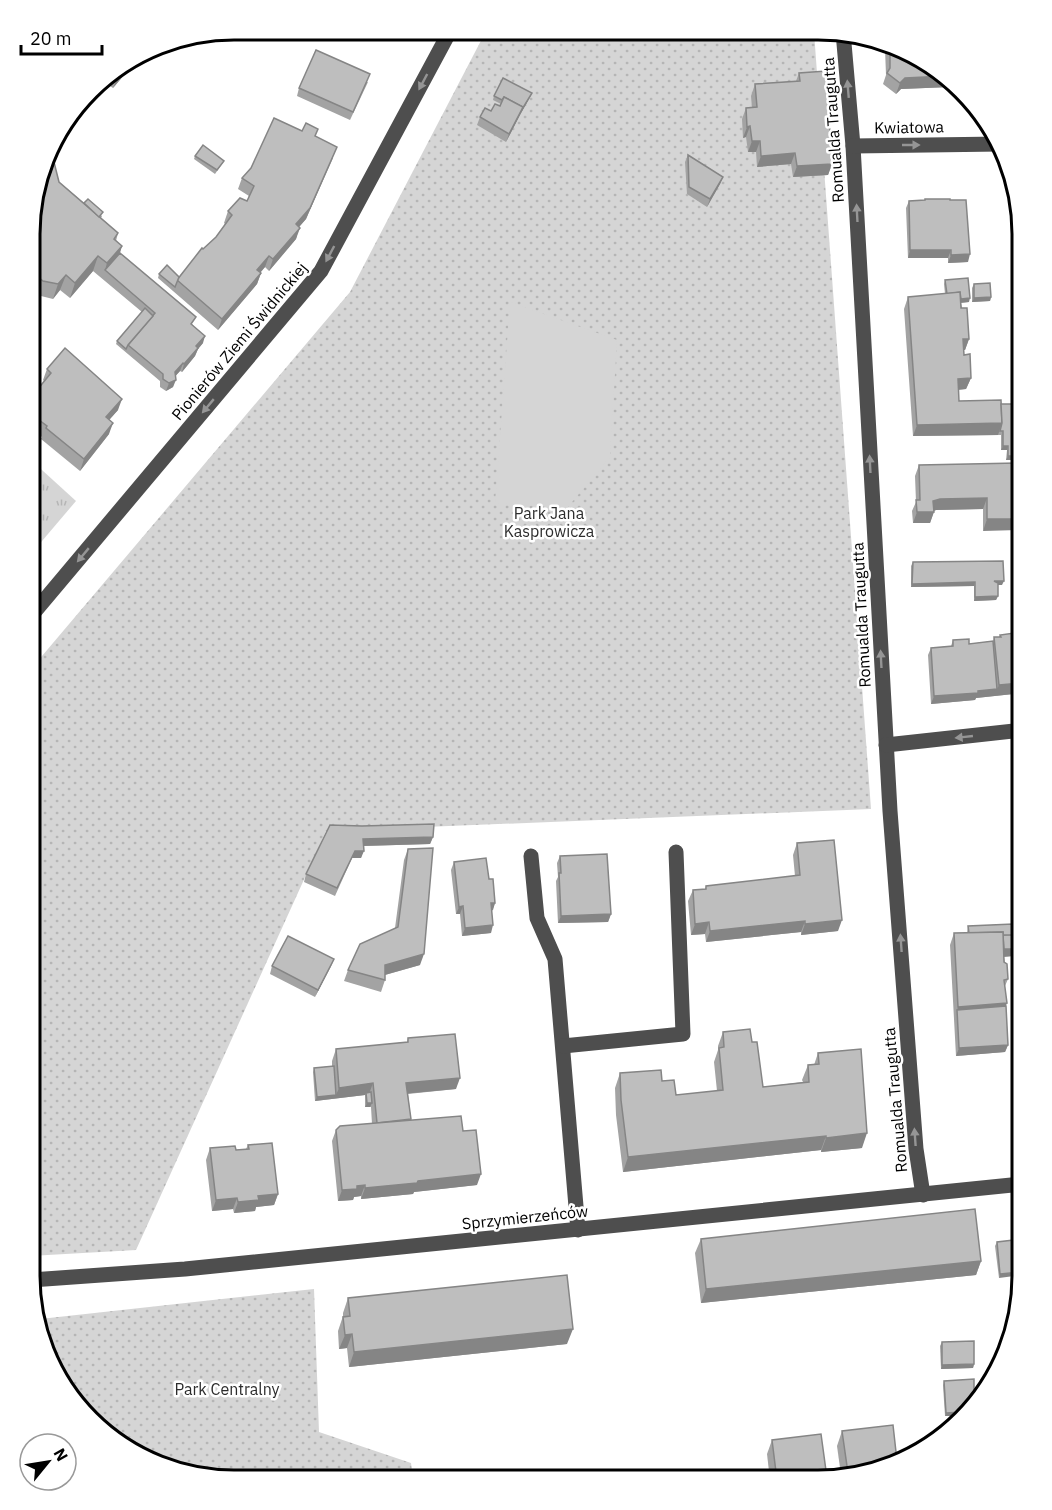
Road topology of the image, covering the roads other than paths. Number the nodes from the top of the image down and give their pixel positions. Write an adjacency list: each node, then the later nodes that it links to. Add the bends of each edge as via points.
1 (445, 41): 5 (street, Pionierów Ziemi Świdnickiej, one-way to 5, via 321,271)
2 (844, 42): 4 (street, Romualda Traugutta, one-way to 2)
3 (988, 144): 4 (street, Kwiatowa, one-way to 3)
4 (853, 146): 7 (street, Romualda Traugutta, one-way to 4)
5 (40, 605)
6 (1012, 731): 7 (street, one-way to 7)
7 (886, 745): 12 (street, Romualda Traugutta, one-way to 7)
8 (676, 852): 10 (street, via 683,1034)
9 (531, 856): 10 (street, via 537,918 555,959)
10 (563, 1046): 13 (street)
11 (1011, 1185): 12 (street, Sprzymierzeńców)
12 (922, 1195): 13 (street, Sprzymierzeńców)
13 (578, 1230): 14 (street, Sprzymierzeńców)
14 (40, 1279)

